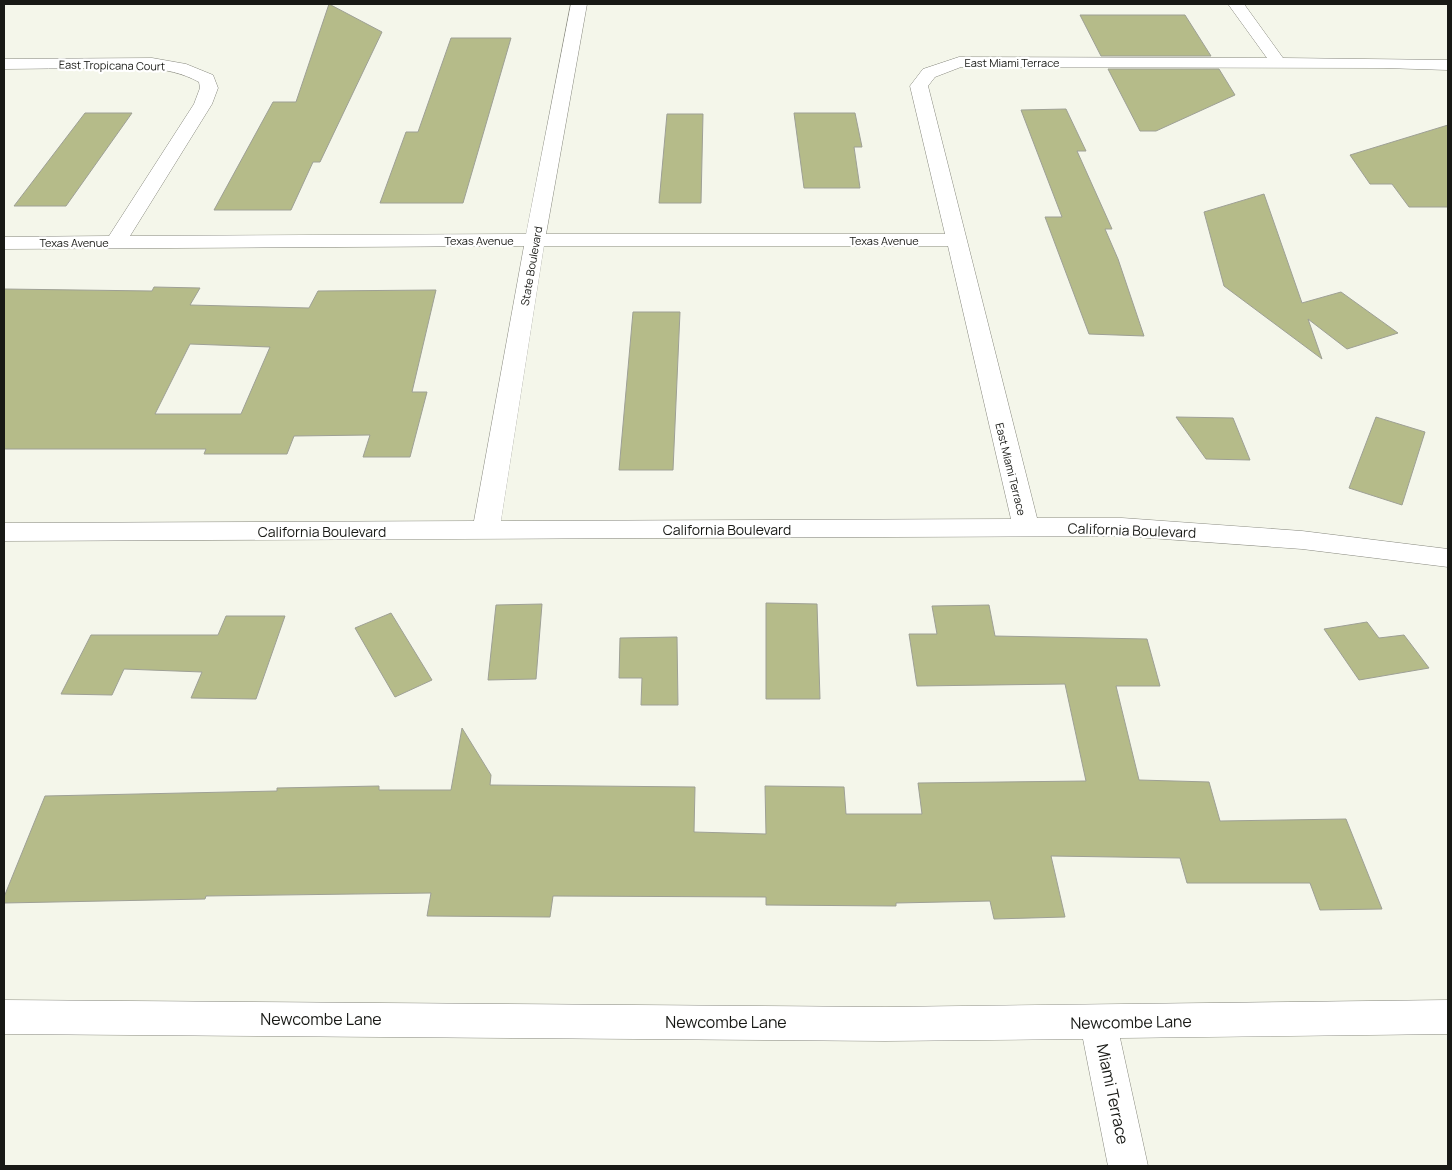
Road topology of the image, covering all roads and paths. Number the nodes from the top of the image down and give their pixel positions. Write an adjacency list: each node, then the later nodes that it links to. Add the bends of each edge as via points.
1 (579, 4): 6 (street, State Boulevard)
2 (1236, 4): 3 (street)
3 (1278, 62): 5 (street, East Miami Terrace); 7 (street, East Miami Terrace, via 959,62 929,73 919,86)
4 (4, 64): 8 (street, East Tropicana Court, via 141,63 174,66 207,79 210,88 204,104)
5 (1448, 65)
6 (535, 240): 7 (street, Texas Avenue); 8 (street, Texas Avenue); 11 (street, State Boulevard)
7 (955, 240): 10 (street, East Miami Terrace)
8 (116, 242): 9 (street, Texas Avenue)
9 (4, 243)
10 (1026, 528): 11 (street, California Boulevard); 13 (street, California Boulevard, via 1151,529 1302,540)
11 (486, 530): 12 (street, California Boulevard)
12 (4, 532)
13 (1448, 558)
14 (4, 1017): 16 (street, Newcombe Lane, via 885,1024)
15 (1448, 1017): 16 (street, Newcombe Lane)
16 (1098, 1022): 17 (street, Miami Terrace)
17 (1128, 1166)

